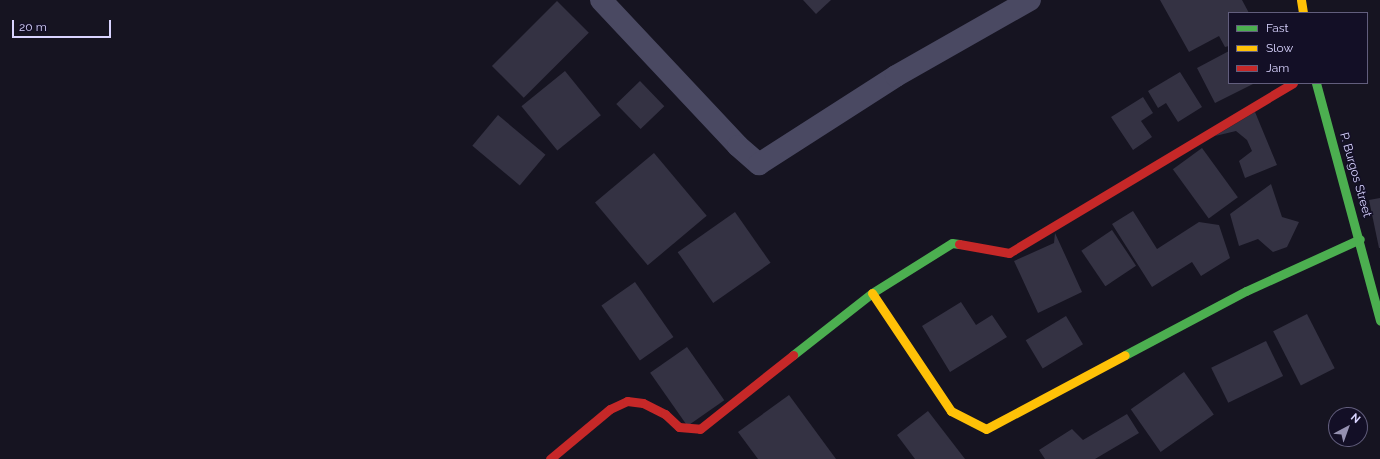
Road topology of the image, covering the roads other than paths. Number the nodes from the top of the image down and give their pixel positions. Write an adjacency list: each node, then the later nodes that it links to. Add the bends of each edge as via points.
1 (601, 0): 2 (street, via 738,146 759,164 896,76)
2 (1030, 0)
3 (1301, 0): 4 (street)
4 (1303, 12)
5 (1291, 84): 8 (street, via 1009,253 952,243)
6 (1316, 84): 7 (street, P. Burgos Street)
7 (1360, 239): 8 (street, via 1246,292 986,429 952,411); 9 (street, P. Burgos Street)
8 (872, 293): 10 (street, via 700,429 679,427 666,414 643,403 627,401 610,409)
9 (1380, 322)
10 (550, 459)

